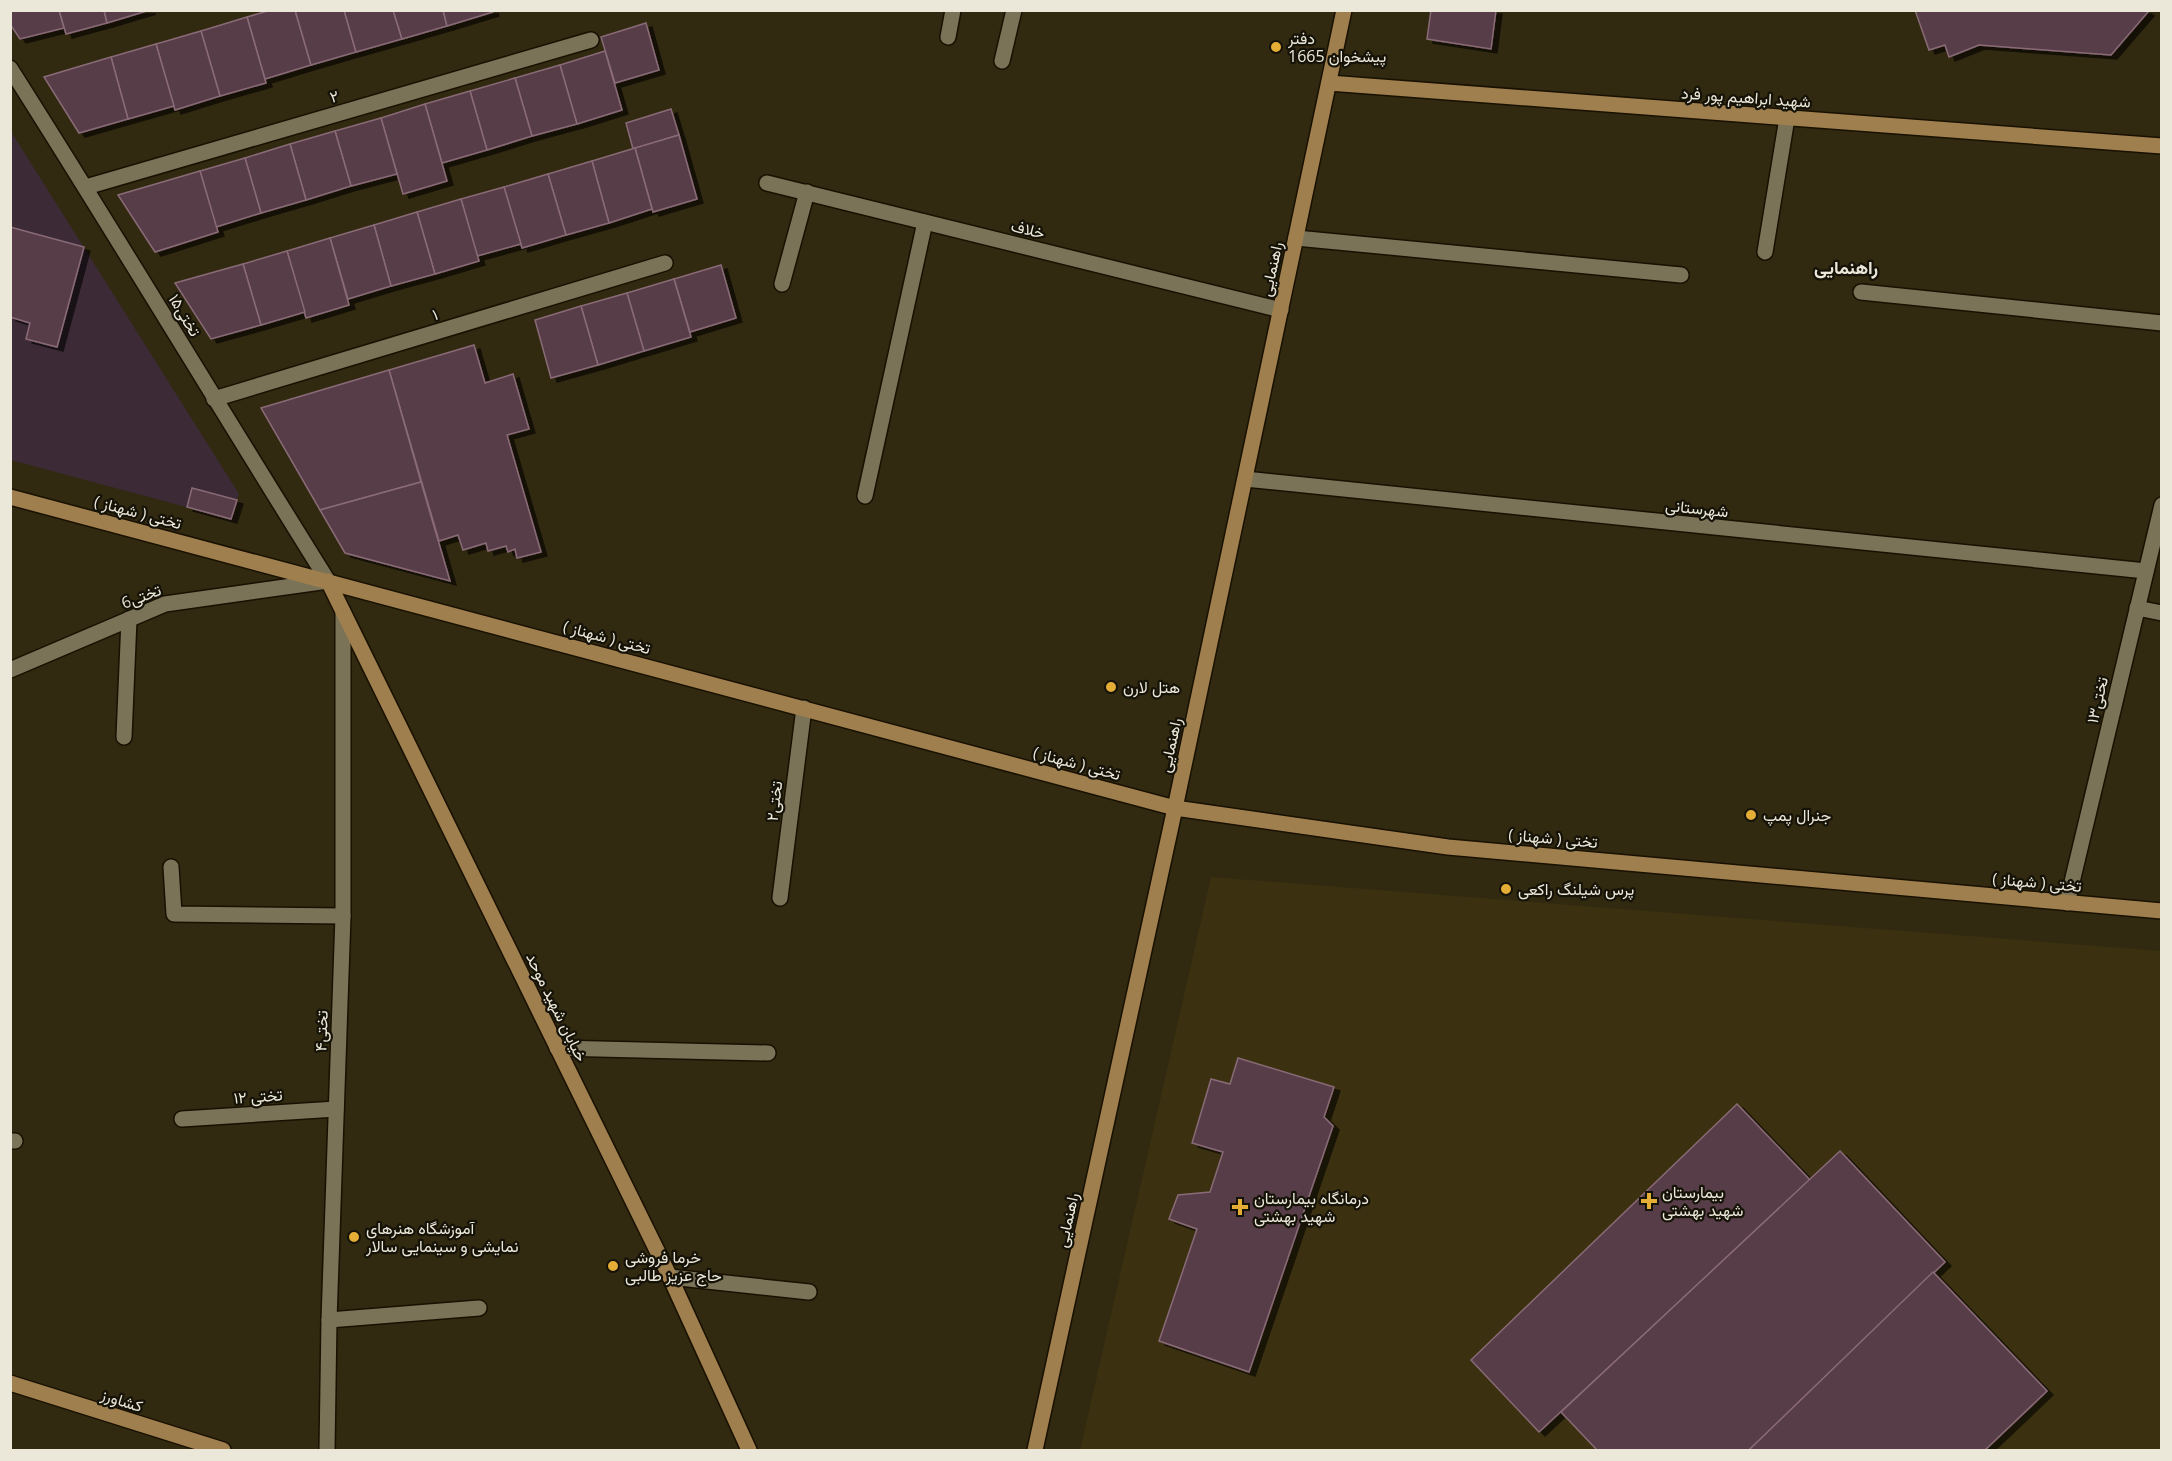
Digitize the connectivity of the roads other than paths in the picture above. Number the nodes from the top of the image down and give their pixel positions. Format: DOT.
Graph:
graph roads {
  1 [pos="953,10"];
  2 [pos="1014,10"];
  3 [pos="1344,10"];
  4 [pos="948,37"];
  5 [pos="591,40"];
  6 [pos="1002,61"];
  7 [pos="10,68"];
  8 [pos="1329,84"];
  9 [pos="1787,118"];
  10 [pos="2162,146"];
  11 [pos="767,183"];
  12 [pos="86,187"];
  13 [pos="807,192"];
  14 [pos="926,222"];
  15 [pos="1296,238"];
  16 [pos="1765,252"];
  17 [pos="665,263"];
  18 [pos="1681,275"];
  19 [pos="782,284"];
  20 [pos="1861,292"];
  21 [pos="1281,310"];
  22 [pos="2162,323"];
  23 [pos="214,399"];
  24 [pos="1245,479"];
  25 [pos="865,496"];
  26 [pos="10,497"];
  27 [pos="2162,505"];
  28 [pos="2146,572"];
  29 [pos="328,581"];
  30 [pos="2137,608"];
  31 [pos="343,612"];
  32 [pos="2162,613"];
  33 [pos="129,620"];
  34 [pos="10,670"];
  35 [pos="804,708"];
  36 [pos="124,737"];
  37 [pos="1175,808"];
  38 [pos="171,867"];
  39 [pos="780,898"];
  40 [pos="2067,903"];
  41 [pos="2162,911"];
  42 [pos="343,916"];
  43 [pos="557,1048"];
  44 [pos="768,1053"];
  45 [pos="336,1109"];
  46 [pos="182,1119"];
  47 [pos="670,1276"];
  48 [pos="809,1292"];
  49 [pos="479,1308"];
  50 [pos="329,1320"];
  51 [pos="10,1383"];
  52 [pos="223,1450"];
  53 [pos="327,1450"];
  54 [pos="749,1450"];
  55 [pos="1035,1450"];
  1 -- 4 [label="street"];
  2 -- 6 [label="street"];
  3 -- 8 [label="street, راهنمایی"];
  5 -- 12 [label="street, ۲"];
  7 -- 12 [label="street, تختی۱۵"];
  8 -- 9 [label="street, شهید ابراهیم پور فرد"];
  8 -- 15 [label="street, راهنمایی"];
  9 -- 10 [label="street, شهید ابراهیم پور فرد"];
  9 -- 16 [label="street"];
  11 -- 13 [label="street, خلاف"];
  12 -- 23 [label="street, تختی۱۵"];
  13 -- 14 [label="street, خلاف"];
  13 -- 19 [label="street"];
  14 -- 21 [label="street, خلاف"];
  14 -- 25 [label="street"];
  15 -- 18 [label="street"];
  15 -- 21 [label="street, راهنمایی"];
  17 -- 23 [label="street, ۱"];
  20 -- 22 [label="street"];
  21 -- 24 [label="street, راهنمایی"];
  23 -- 29 [label="street, تختی۱۵"];
  24 -- 28 [label="street, شهرستانی"];
  24 -- 37 [label="street, راهنمایی"];
  26 -- 29 [label="street, تختی ( شهناز )"];
  27 -- 28 [label="street, تختی۱۳"];
  28 -- 30 [label="street, تختی۱۳"];
  29 -- 31 [label="street, خیابان شهید موحد"];
  29 -- 33 [label="street, 6تختی"];
  29 -- 35 [label="street, تختی ( شهناز )"];
  30 -- 32 [label="street"];
  30 -- 40 [label="street, تختی۱۳"];
  31 -- 42 [label="street, تختی۴"];
  31 -- 43 [label="street, خیابان شهید موحد"];
  33 -- 34 [label="street, 6تختی"];
  33 -- 36 [label="street"];
  35 -- 37 [label="street, تختی ( شهناز )"];
  35 -- 39 [label="street, تختی۲"];
  37 -- 40 [label="street, تختی ( شهناز )"];
  37 -- 55 [label="street, راهنمایی"];
  38 -- 42 [label="street"];
  40 -- 41 [label="street, تختی ( شهناز )"];
  42 -- 45 [label="street, تختی۴"];
  43 -- 44 [label="street"];
  43 -- 47 [label="street, خیابان شهید موحد"];
  45 -- 46 [label="street, ۱۲ تختی"];
  45 -- 50 [label="street, تختی۴"];
  47 -- 48 [label="street"];
  47 -- 54 [label="street, خیابان شهید موحد"];
  49 -- 50 [label="street"];
  50 -- 53 [label="street, تختی۴"];
  51 -- 52 [label="street, کشاورز"];
}
